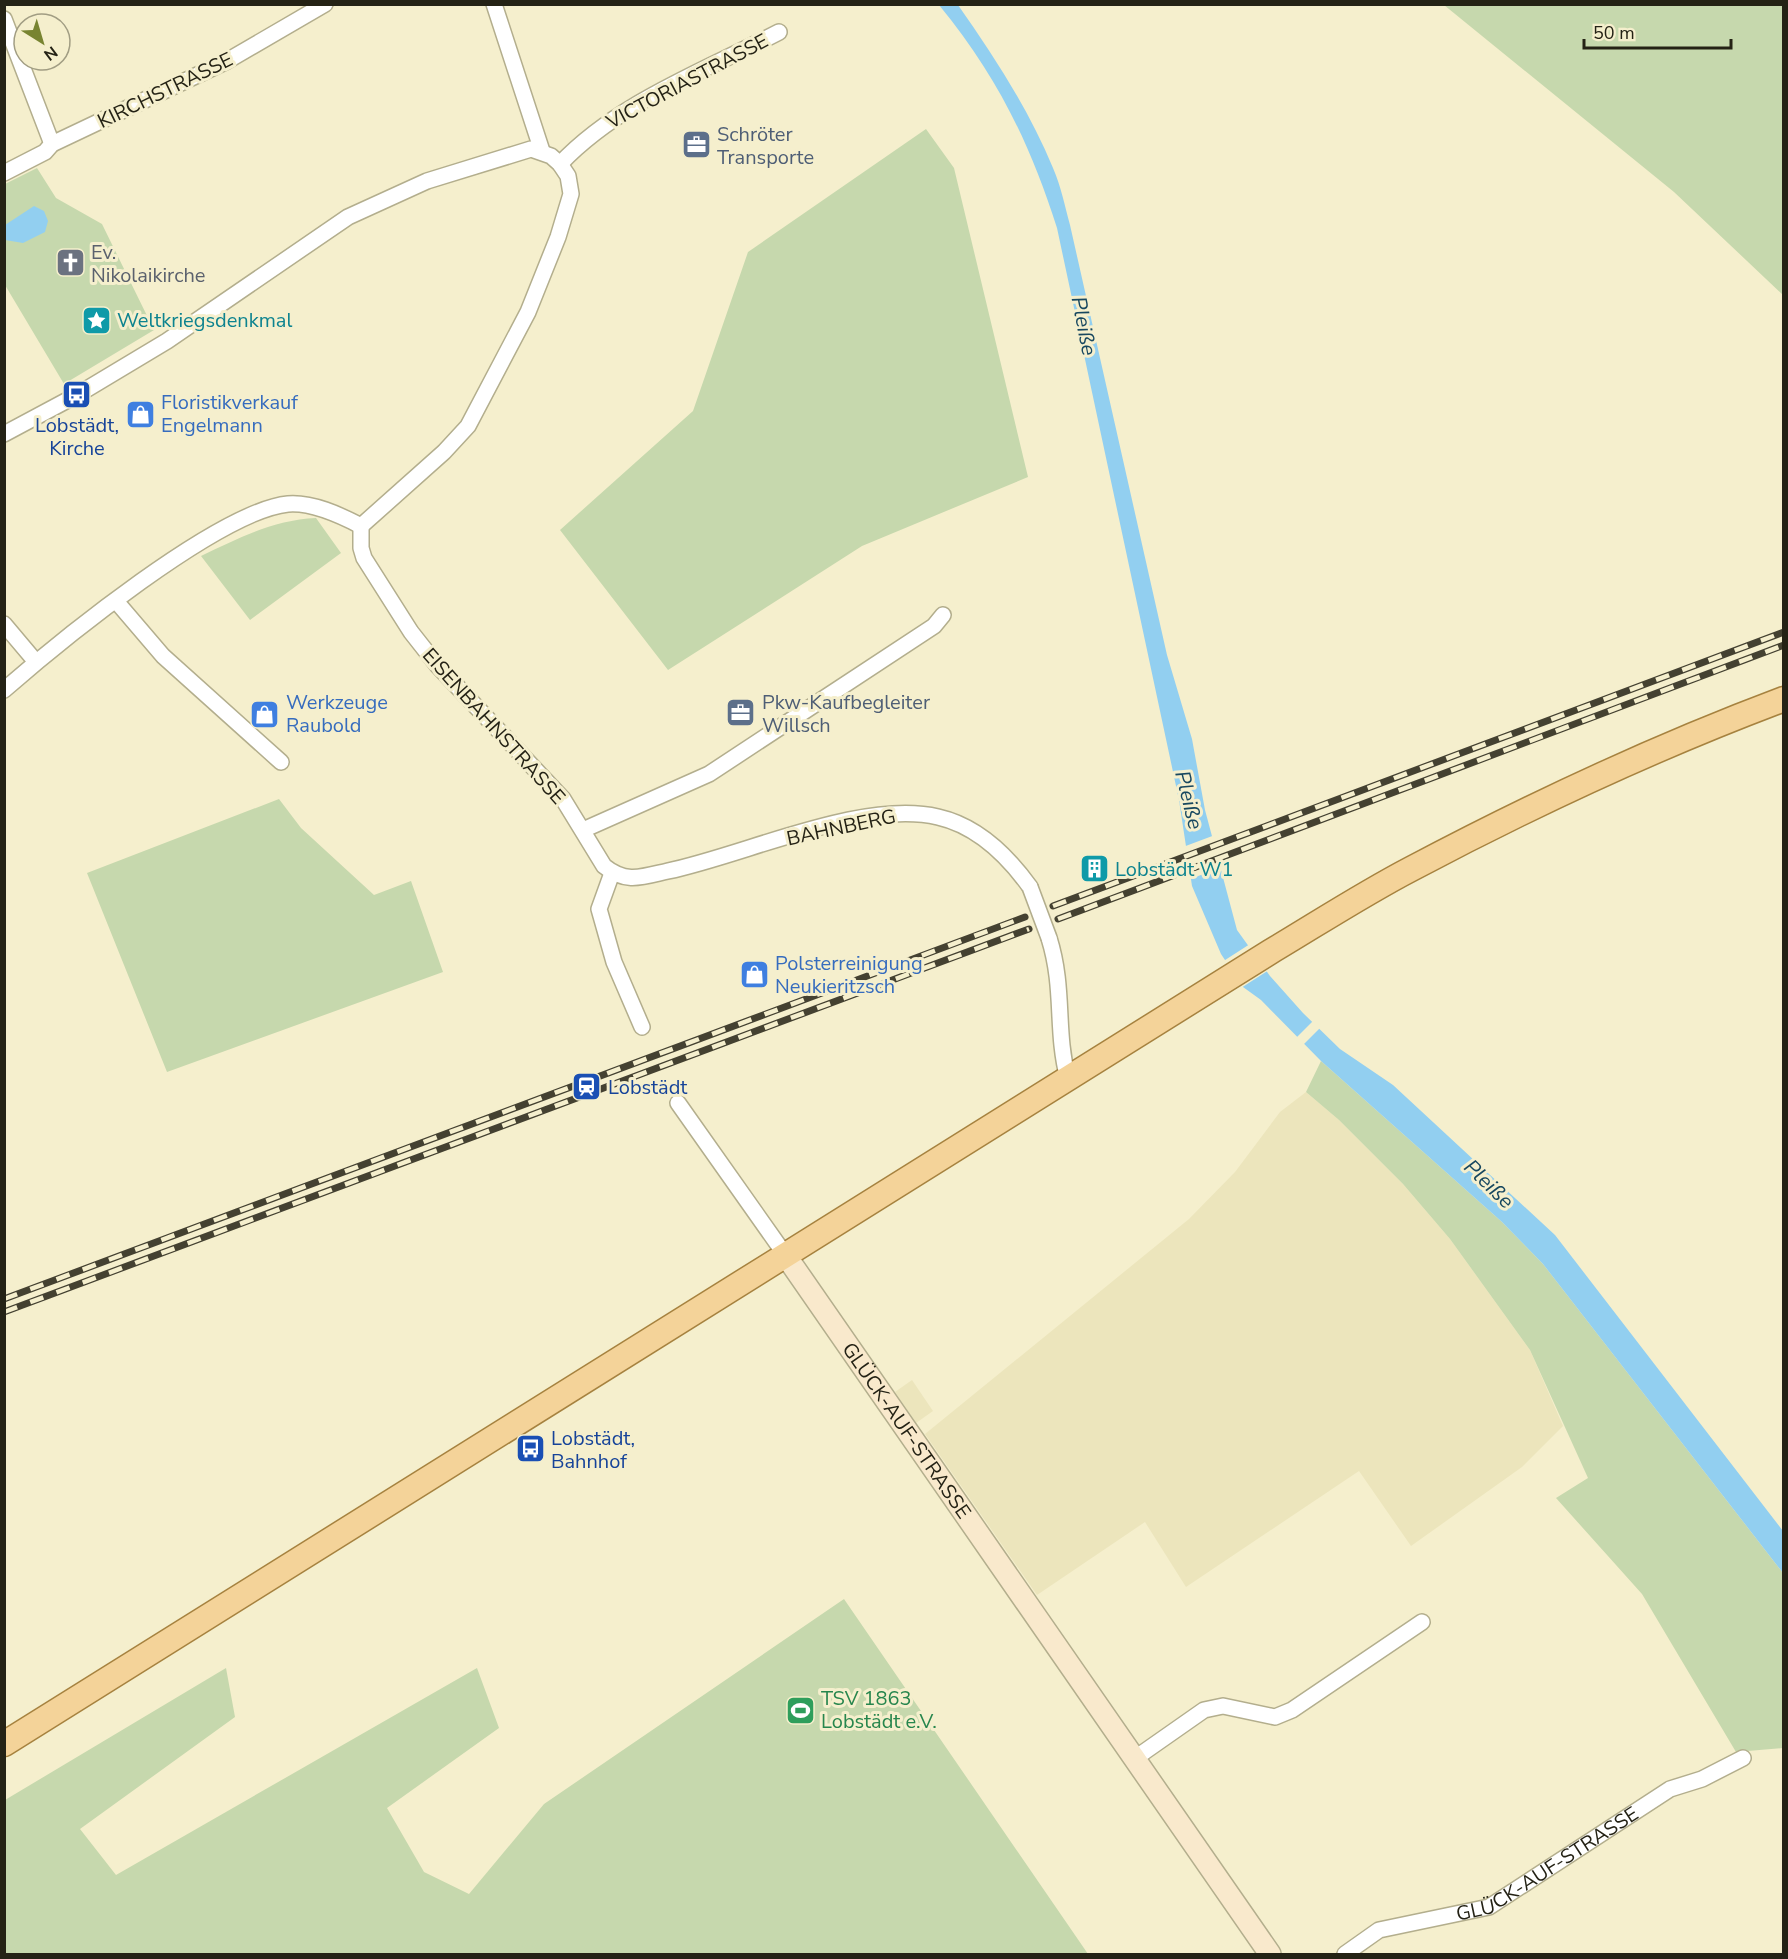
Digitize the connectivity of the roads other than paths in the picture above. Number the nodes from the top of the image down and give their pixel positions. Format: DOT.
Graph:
graph roads {
  1 [pos="325,4"];
  2 [pos="494,4"];
  3 [pos="4,19"];
  4 [pos="779,32"];
  5 [pos="52,144"];
  6 [pos="542,151"];
  7 [pos="560,164"];
  8 [pos="4,172"];
  9 [pos="4,434"];
  10 [pos="361,526"];
  11 [pos="116,601"];
  12 [pos="944,615"];
  13 [pos="4,624"];
  14 [pos="36,662"];
  15 [pos="4,690"];
  16 [pos="1784,699"];
  17 [pos="281,762"];
  18 [pos="583,830"];
  19 [pos="612,873"];
  20 [pos="642,1028"];
  21 [pos="1068,1080"];
  22 [pos="678,1103"];
  23 [pos="786,1256"];
  24 [pos="1422,1622"];
  25 [pos="4,1744"];
  26 [pos="1743,1758"];
  27 [pos="1134,1759"];
  28 [pos="1270,1954"];
  29 [pos="1345,1954"];
  1 -- 5 [label="street, KIRCHSTRASSE"];
  2 -- 6 [label="street"];
  3 -- 5 [label="street"];
  4 -- 7 [label="street, VICTORIASTRASSE"];
  5 -- 8 [label="street, KIRCHSTRASSE"];
  6 -- 7 [label="street"];
  6 -- 9 [label="street"];
  7 -- 10 [label="street"];
  10 -- 11 [label="street"];
  10 -- 18 [label="street, EISENBAHNSTRASSE"];
  11 -- 14 [label="street"];
  11 -- 17 [label="street"];
  12 -- 18 [label="street"];
  13 -- 14 [label="street"];
  14 -- 15 [label="street"];
  16 -- 21 [label="main road"];
  18 -- 19 [label="street, EISENBAHNSTRASSE"];
  19 -- 20 [label="street"];
  19 -- 21 [label="street, BAHNBERG, bridge"];
  21 -- 23 [label="main road"];
  22 -- 23 [label="street, GLÜCK-AUF-STRASSE"];
  23 -- 25 [label="main road"];
  23 -- 27 [label="main road, GLÜCK-AUF-STRASSE"];
  24 -- 27 [label="street"];
  26 -- 29 [label="street, GLÜCK-AUF-STRASSE"];
  27 -- 28 [label="main road, GLÜCK-AUF-STRASSE"];
}
